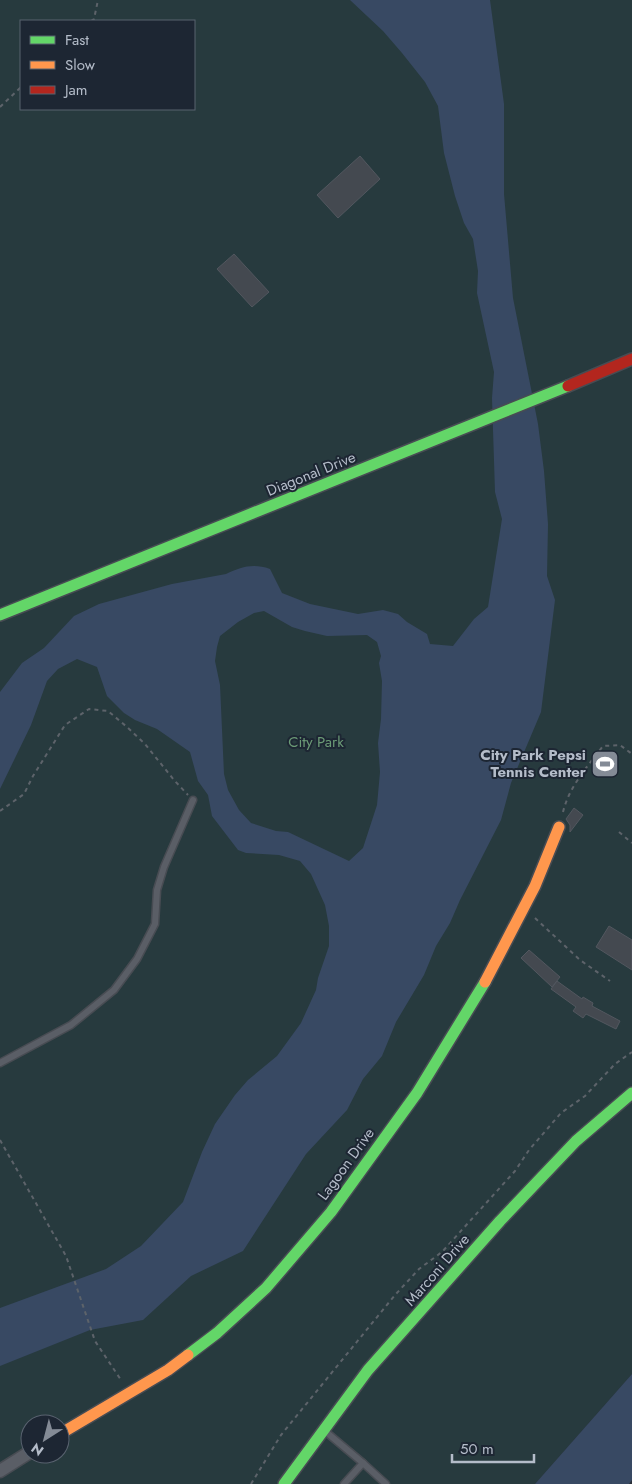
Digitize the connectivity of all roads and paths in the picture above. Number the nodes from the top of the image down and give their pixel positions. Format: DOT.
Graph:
graph roads {
  1 [pos="98,0"];
  2 [pos="92,20"];
  3 [pos="20,87"];
  4 [pos="0,107"];
  5 [pos="632,359"];
  6 [pos="0,615"];
  7 [pos="632,754"];
  8 [pos="194,800"];
  9 [pos="0,811"];
  10 [pos="559,826"];
  11 [pos="618,832"];
  12 [pos="632,842"];
  13 [pos="524,907"];
  14 [pos="610,981"];
  15 [pos="632,1052"];
  16 [pos="0,1063"];
  17 [pos="632,1093"];
  18 [pos="0,1140"];
  19 [pos="130,1393"];
  20 [pos="70,1428"];
  21 [pos="324,1430"];
  22 [pos="20,1458"];
  23 [pos="363,1463"];
  24 [pos="0,1471"];
  25 [pos="251,1484"];
  26 [pos="284,1484"];
  27 [pos="344,1484"];
  28 [pos="386,1484"];
  1 -- 2 [label="path"];
  3 -- 4 [label="path"];
  5 -- 6 [label="street, Diagonal Drive"];
  7 -- 10 [label="path"];
  8 -- 9 [label="path"];
  8 -- 16 [label="lane"];
  10 -- 13 [label="street, Lagoon Drive"];
  11 -- 12 [label="path"];
  13 -- 14 [label="path"];
  13 -- 19 [label="street, Lagoon Drive"];
  15 -- 25 [label="path"];
  17 -- 21 [label="street, Marconi Drive"];
  18 -- 19 [label="path"];
  19 -- 20 [label="street, Lagoon Drive"];
  21 -- 23 [label="lane"];
  21 -- 26 [label="street, Marconi Drive"];
  22 -- 24 [label="street"];
  23 -- 27 [label="lane"];
  23 -- 28 [label="lane"];
}
